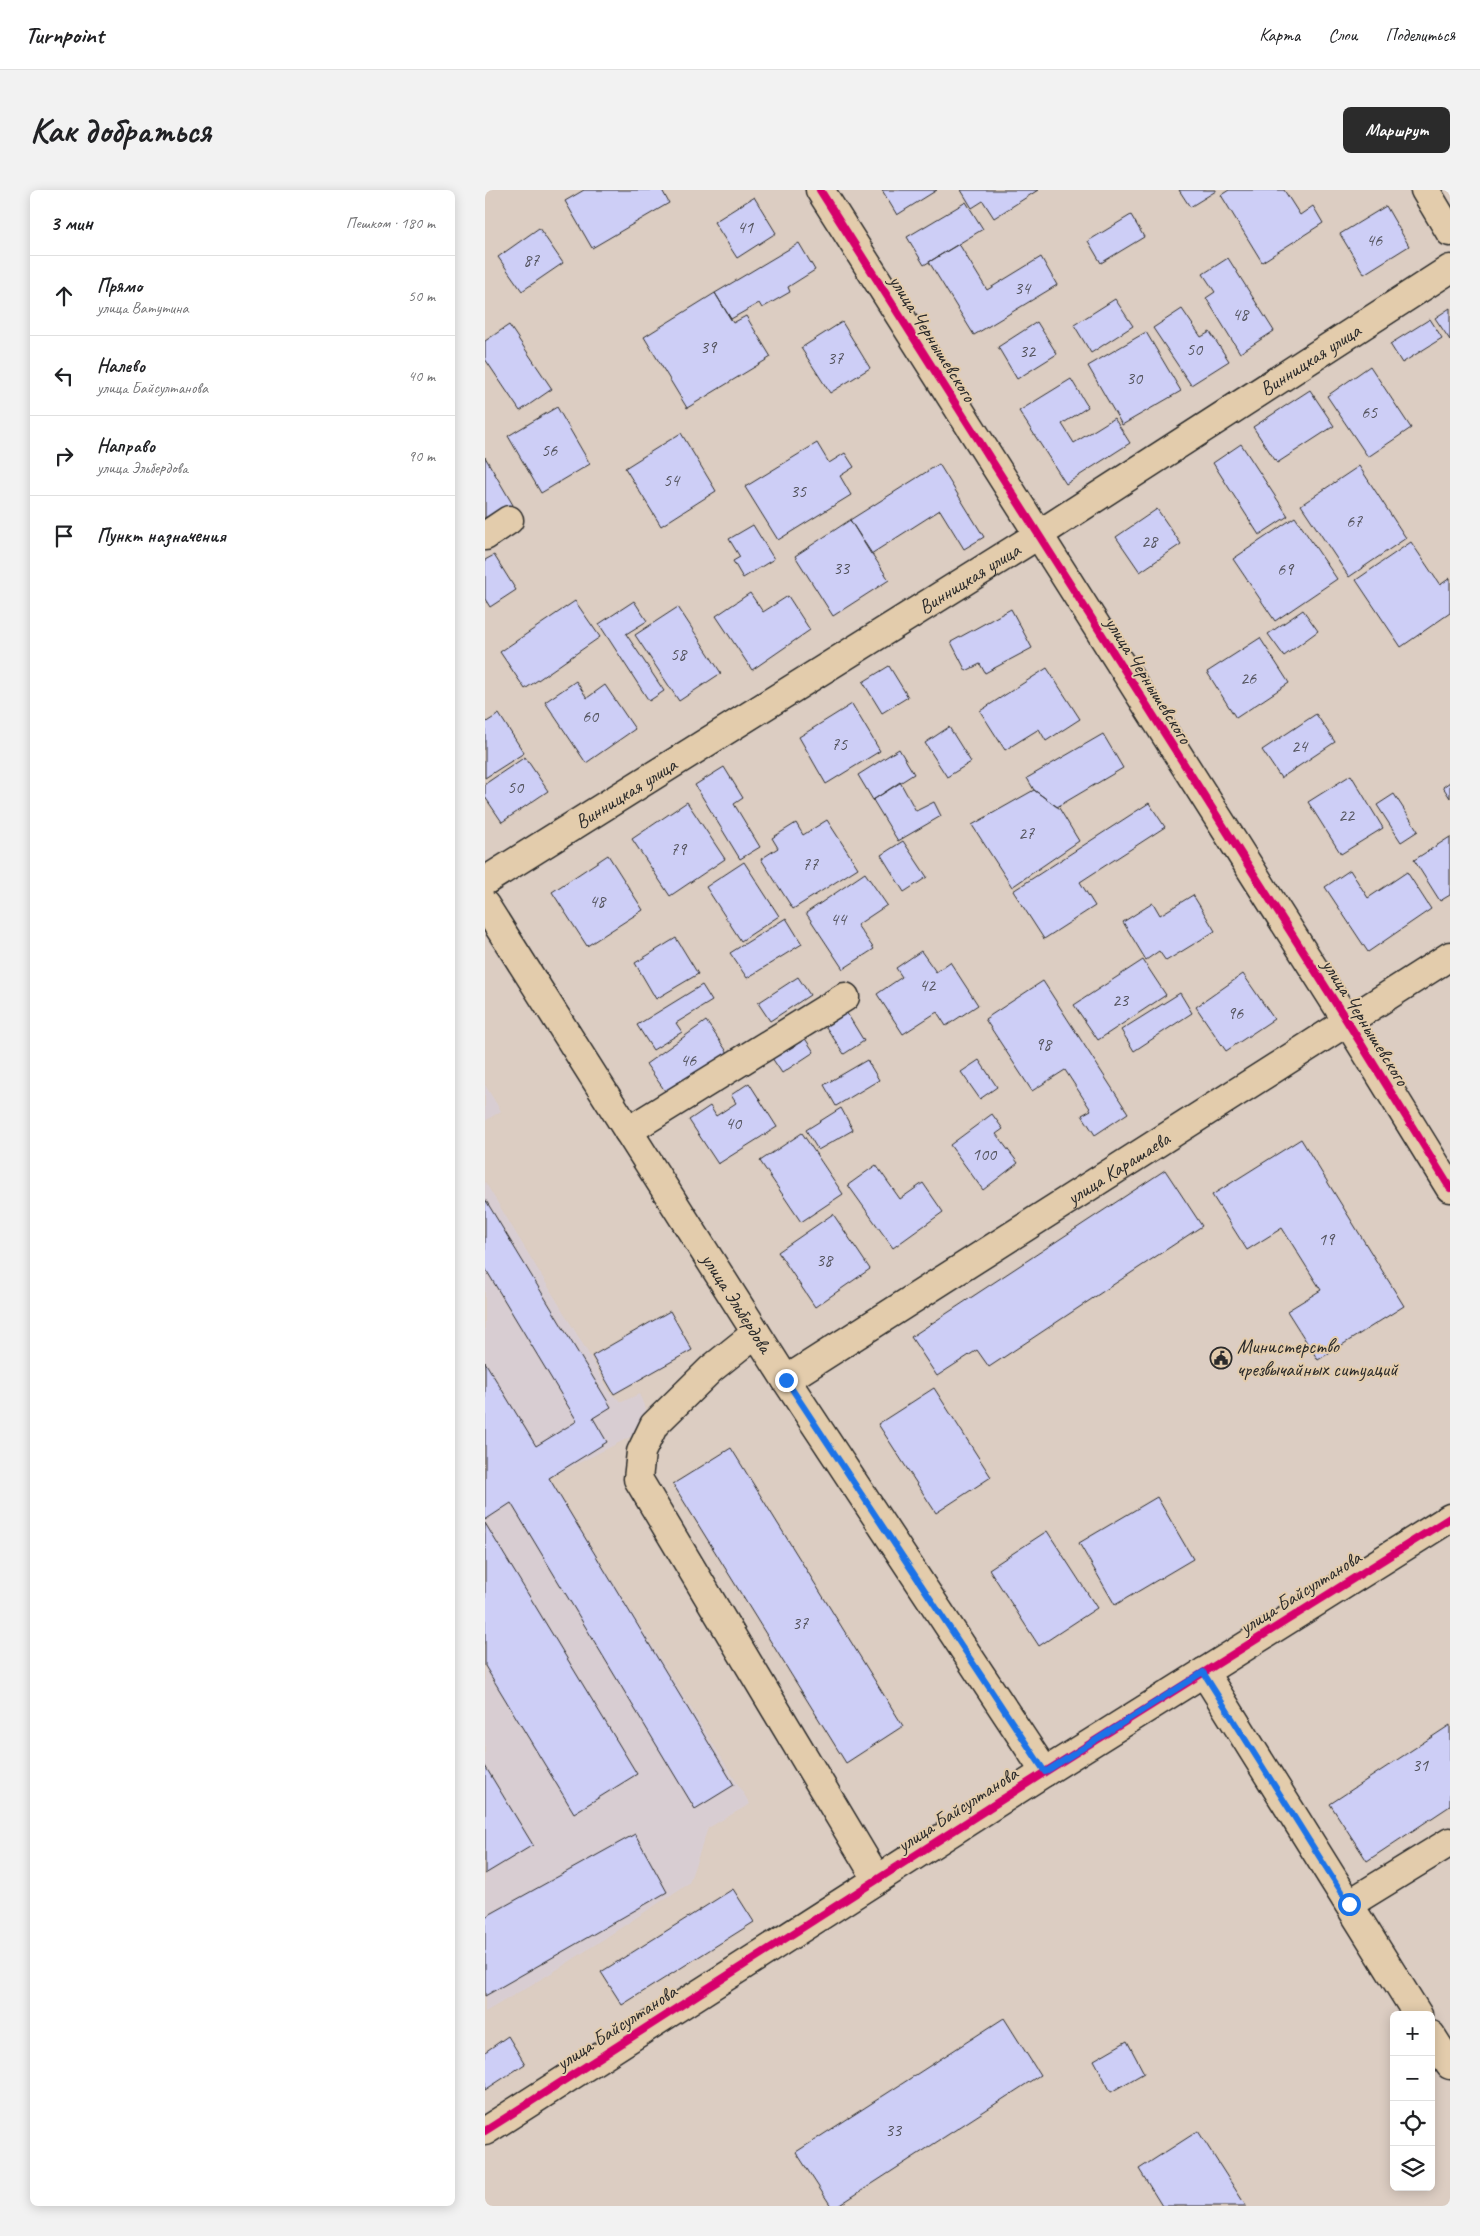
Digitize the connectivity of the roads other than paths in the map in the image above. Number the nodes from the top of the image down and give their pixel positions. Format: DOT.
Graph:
graph roads {
  1 [pos="820,190"];
  2 [pos="1425,190"];
  3 [pos="1450,232"];
  4 [pos="1450,269"];
  5 [pos="509,520"];
  6 [pos="1038,535"];
  7 [pos="485,536"];
  8 [pos="485,881"];
  9 [pos="485,905"];
  10 [pos="1450,956"];
  11 [pos="845,997"];
  12 [pos="1347,1021"];
  13 [pos="628,1131"];
  14 [pos="1450,1188"];
  15 [pos="756,1333"];
  16 [pos="786,1380"];
  17 [pos="1450,1518"];
  18 [pos="1203,1672"];
  19 [pos="1045,1772"];
  20 [pos="1450,1842"];
  21 [pos="877,1879"];
  22 [pos="1349,1904"];
  23 [pos="1416,2011"];
  24 [pos="485,2131"];
  1 -- 6 [label="street, улица Чернышевского"];
  2 -- 3 [label="street"];
  4 -- 6 [label="street, Винницкая улица"];
  5 -- 7 [label="street"];
  6 -- 8 [label="street, Винницкая улица"];
  6 -- 12 [label="street, улица Чернышевского"];
  9 -- 13 [label="street, улица Эльбердова"];
  10 -- 12 [label="street, улица Карашаева"];
  11 -- 13 [label="street"];
  12 -- 14 [label="street, улица Чернышевского"];
  12 -- 16 [label="street, улица Карашаева"];
  13 -- 15 [label="street, улица Эльбердова"];
  15 -- 16 [label="street, улица Эльбердова"];
  15 -- 21 [label="street"];
  16 -- 19 [label="street, улица Эльбердова"];
  17 -- 18 [label="street, улица Байсултанова"];
  18 -- 19 [label="street, улица Байсултанова"];
  18 -- 22 [label="street"];
  19 -- 21 [label="street, улица Байсултанова"];
  20 -- 22 [label="street"];
  21 -- 24 [label="street, улица Байсултанова"];
  22 -- 23 [label="street"];
}
